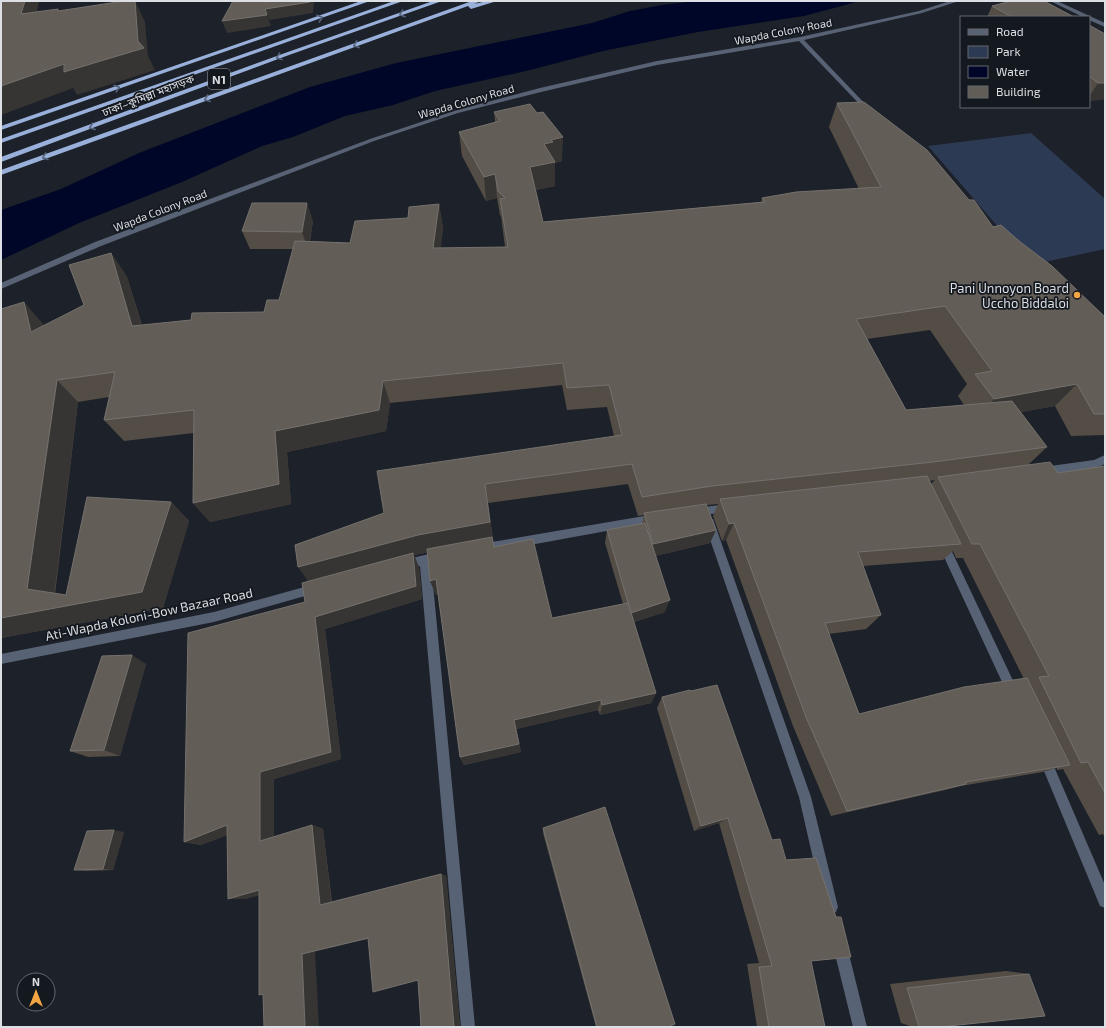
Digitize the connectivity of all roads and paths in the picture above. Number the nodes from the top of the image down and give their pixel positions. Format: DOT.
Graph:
graph roads {
  1 [pos="367,1"];
  2 [pos="400,1"];
  3 [pos="438,1"];
  4 [pos="478,1"];
  5 [pos="494,1"];
  6 [pos="956,1"];
  7 [pos="1053,1"];
  8 [pos="1086,16"];
  9 [pos="432,18"];
  10 [pos="1090,18"];
  11 [pos="1105,25"];
  12 [pos="800,39"];
  13 [pos="877,119"];
  14 [pos="1,128"];
  15 [pos="1,141"];
  16 [pos="1,160"];
  17 [pos="1,173"];
  18 [pos="1,286"];
  19 [pos="1100,464"];
  20 [pos="1033,472"];
  21 [pos="740,506"];
  22 [pos="705,511"];
  23 [pos="682,514"];
  24 [pos="666,517"];
  25 [pos="939,537"];
  26 [pos="468,551"];
  27 [pos="454,554"];
  28 [pos="425,559"];
  29 [pos="395,567"];
  30 [pos="327,586"];
  31 [pos="1,659"];
  32 [pos="1019,706"];
  33 [pos="1039,748"];
  34 [pos="1105,901"];
  35 [pos="834,920"];
  36 [pos="838,935"];
  37 [pos="468,1027"];
  38 [pos="860,1027"];
  14 -- 1 [label="highway, one-way"];
  2 -- 15 [label="highway, ঢাকা–কুমিল্লা মহাসড়ক / N1"];
  3 -- 16 [label="highway, ঢাকা–কুমিল্লা মহাসড়ক / N1, one-way"];
  4 -- 9 [label="highway"];
  5 -- 9 [label="highway"];
  6 -- 12 [label="street, Wapda Colony Road"];
  7 -- 8 [label="street"];
  9 -- 17 [label="highway, one-way"];
  10 -- 11 [label="street"];
  12 -- 13 [label="street"];
  12 -- 18 [label="street, Wapda Colony Road"];
  19 -- 20 [label="street"];
  21 -- 22 [label="street"];
  22 -- 23 [label="street"];
  22 -- 35 [label="street"];
  24 -- 26 [label="street"];
  25 -- 32 [label="street"];
  27 -- 28 [label="street"];
  28 -- 29 [label="street"];
  28 -- 37 [label="street"];
  30 -- 31 [label="street, Ati-Wapda Koloni-Bow Bazaar Road"];
  33 -- 34 [label="street"];
  36 -- 38 [label="street"];
}
